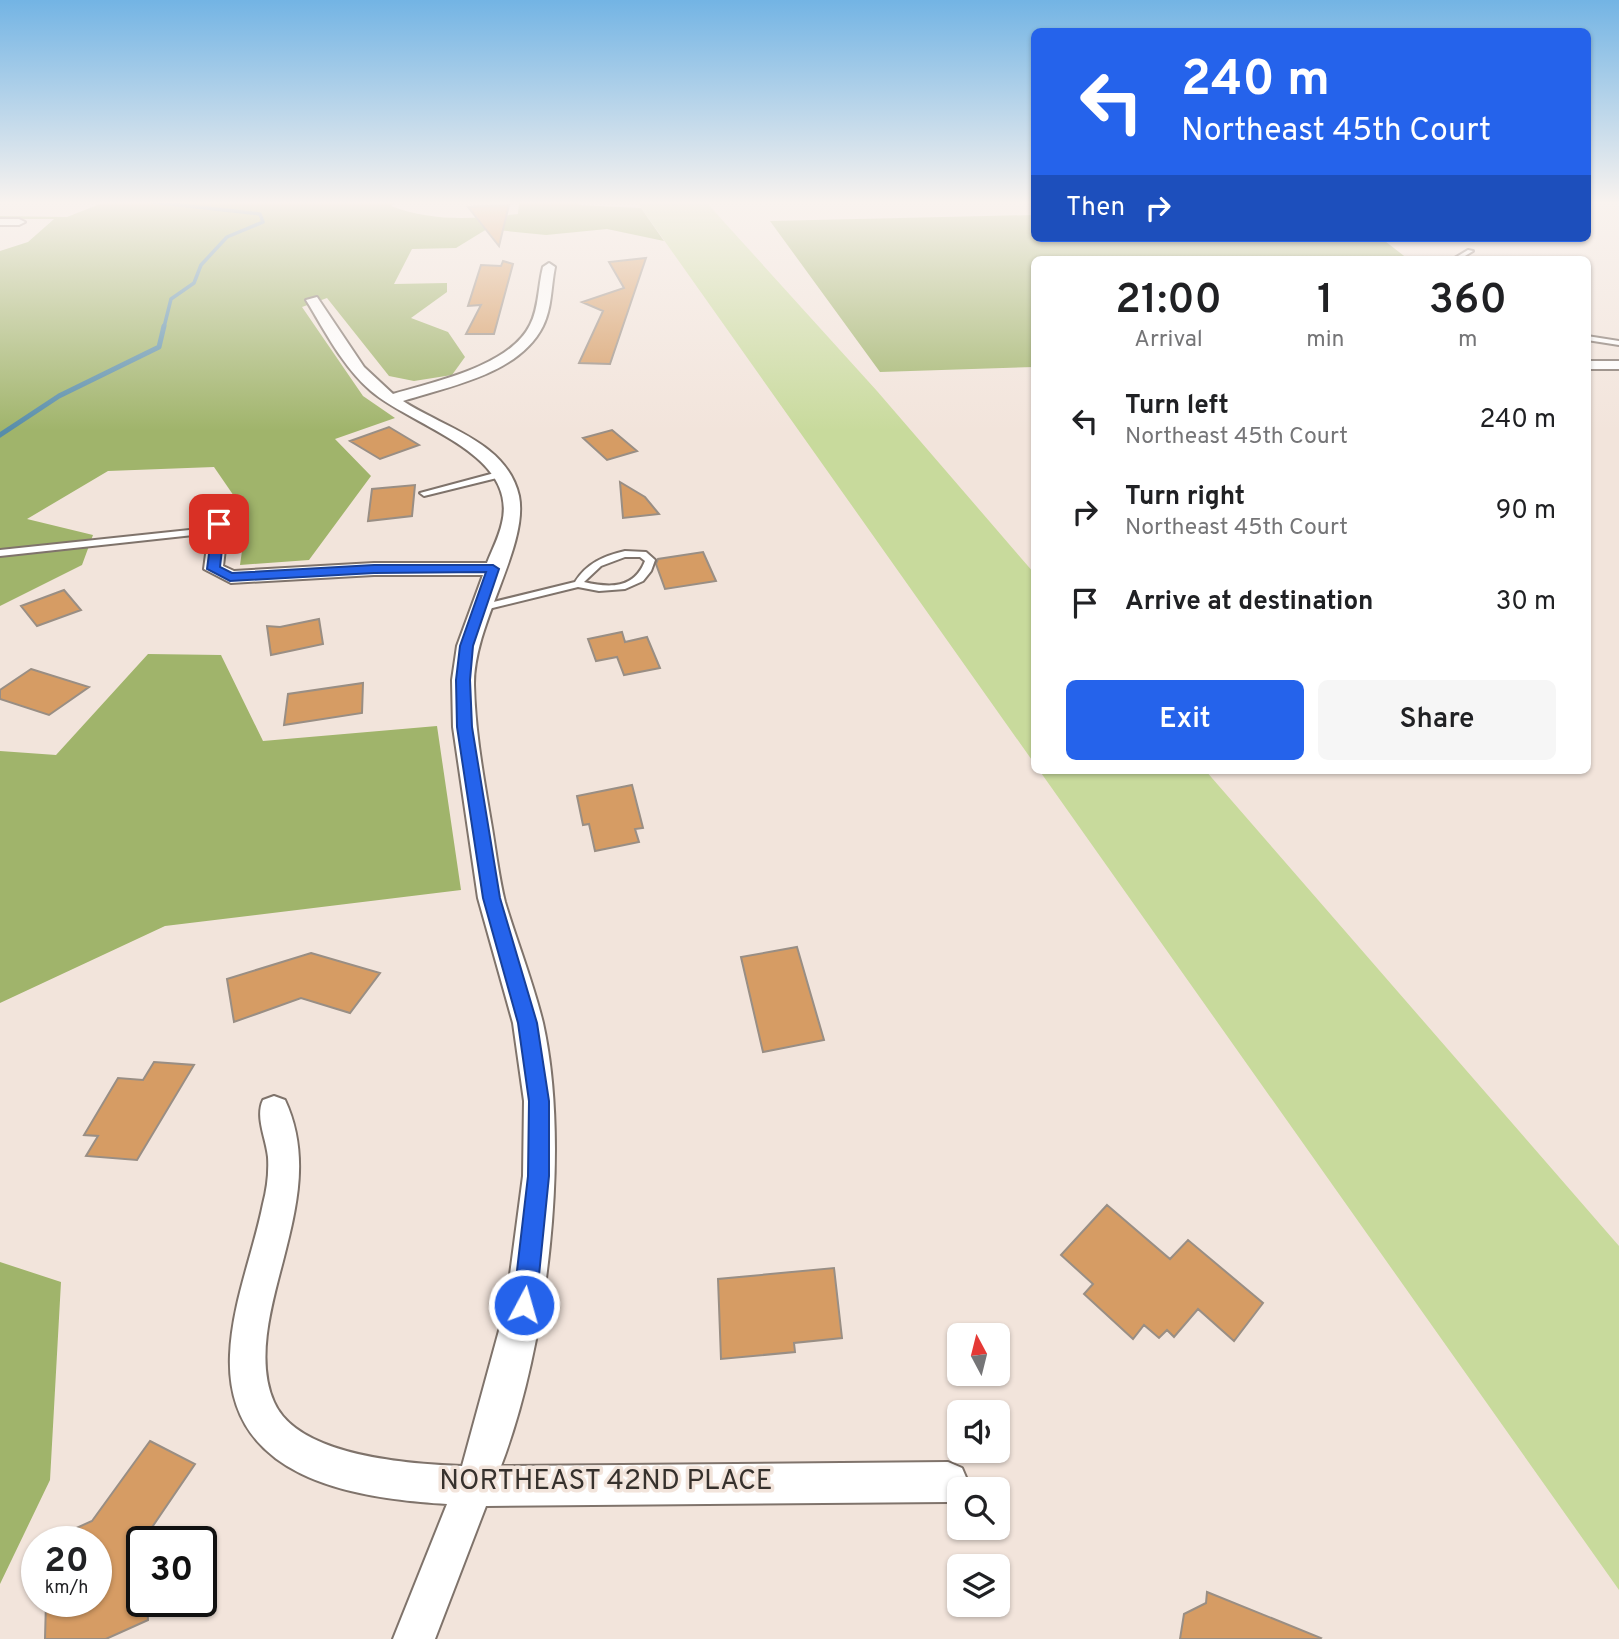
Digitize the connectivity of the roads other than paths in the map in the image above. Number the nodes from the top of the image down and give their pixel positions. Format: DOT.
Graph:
graph roads {
  1 [pos="546,278"];
  2 [pos="312,300"];
  3 [pos="1591,339"];
  4 [pos="1619,343"];
  5 [pos="1591,365"];
  6 [pos="1619,365"];
  7 [pos="392,399"];
  8 [pos="502,474"];
  9 [pos="424,493"];
  10 [pos="219,527"];
  11 [pos="0,553"];
  12 [pos="493,569"];
  13 [pos="578,584"];
  14 [pos="480,608"];
  15 [pos="274,1110"];
  16 [pos="947,1482"];
  17 [pos="474,1487"];
  18 [pos="414,1639"];
  1 -- 7 [label="street"];
  2 -- 7 [label="street"];
  3 -- 4 [label="lane"];
  5 -- 6 [label="street"];
  7 -- 8 [label="street"];
  8 -- 9 [label="lane"];
  8 -- 12 [label="street"];
  10 -- 11 [label="lane"];
  10 -- 12 [label="street"];
  12 -- 14 [label="street"];
  13 -- 13 [label="lane"];
  13 -- 14 [label="lane"];
  14 -- 17 [label="street"];
  15 -- 17 [label="street, NORTHEAST 42ND PLACE"];
  16 -- 17 [label="street, NORTHEAST 42ND PLACE"];
  17 -- 18 [label="street"];
}
